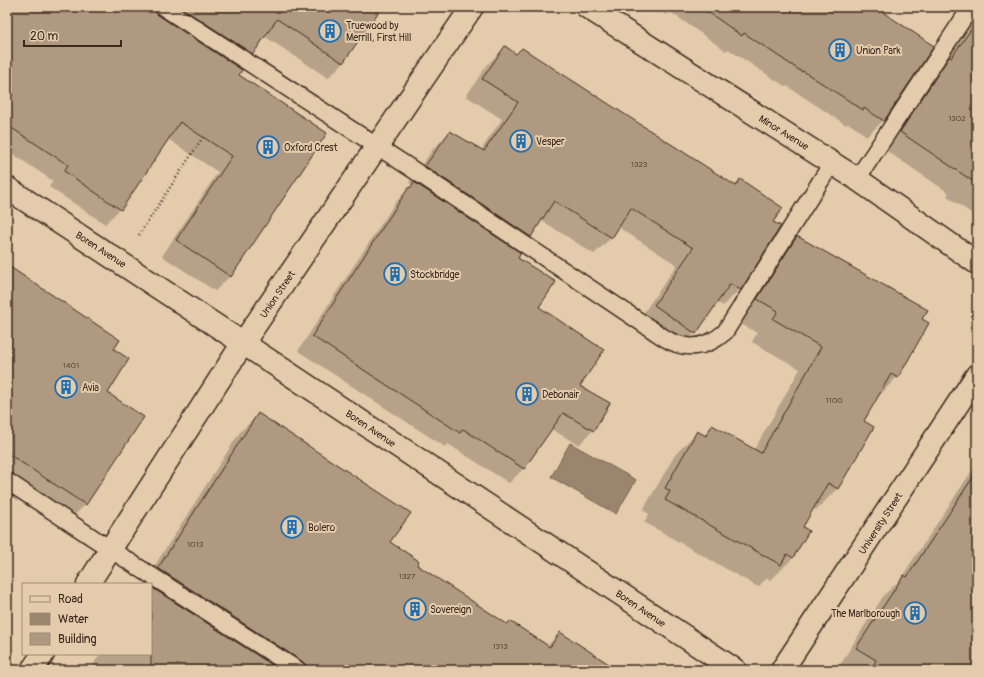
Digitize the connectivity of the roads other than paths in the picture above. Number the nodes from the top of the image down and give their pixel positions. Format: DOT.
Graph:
graph roads {
  1 [pos="164,7"];
  2 [pos="472,7"];
  3 [pos="587,7"];
  4 [pos="971,7"];
  5 [pos="378,147"];
  6 [pos="832,163"];
  7 [pos="857,179"];
  8 [pos="7,188"];
  9 [pos="977,263"];
  10 [pos="243,344"];
  11 [pos="977,375"];
  12 [pos="7,481"];
  13 [pos="110,549"];
  14 [pos="89,583"];
  15 [pos="42,655"];
  16 [pos="32,670"];
  17 [pos="298,670"];
  18 [pos="735,670"];
  19 [pos="782,670"];
  1 -- 5 [label="lane"];
  2 -- 5 [label="street, Union Street"];
  3 -- 6 [label="street, Minor Avenue"];
  4 -- 7 [label="lane"];
  5 -- 6 [label="lane"];
  5 -- 10 [label="street, Union Street"];
  6 -- 7 [label="street, Minor Avenue"];
  7 -- 9 [label="street, Minor Avenue"];
  8 -- 10 [label="street, Boren Avenue"];
  10 -- 13 [label="street, Union Street"];
  10 -- 18 [label="street, Boren Avenue"];
  11 -- 19 [label="street, University Street"];
  12 -- 13 [label="lane"];
  13 -- 14 [label="street, Union Street"];
  13 -- 17 [label="lane"];
  15 -- 16 [label="street"];
}
